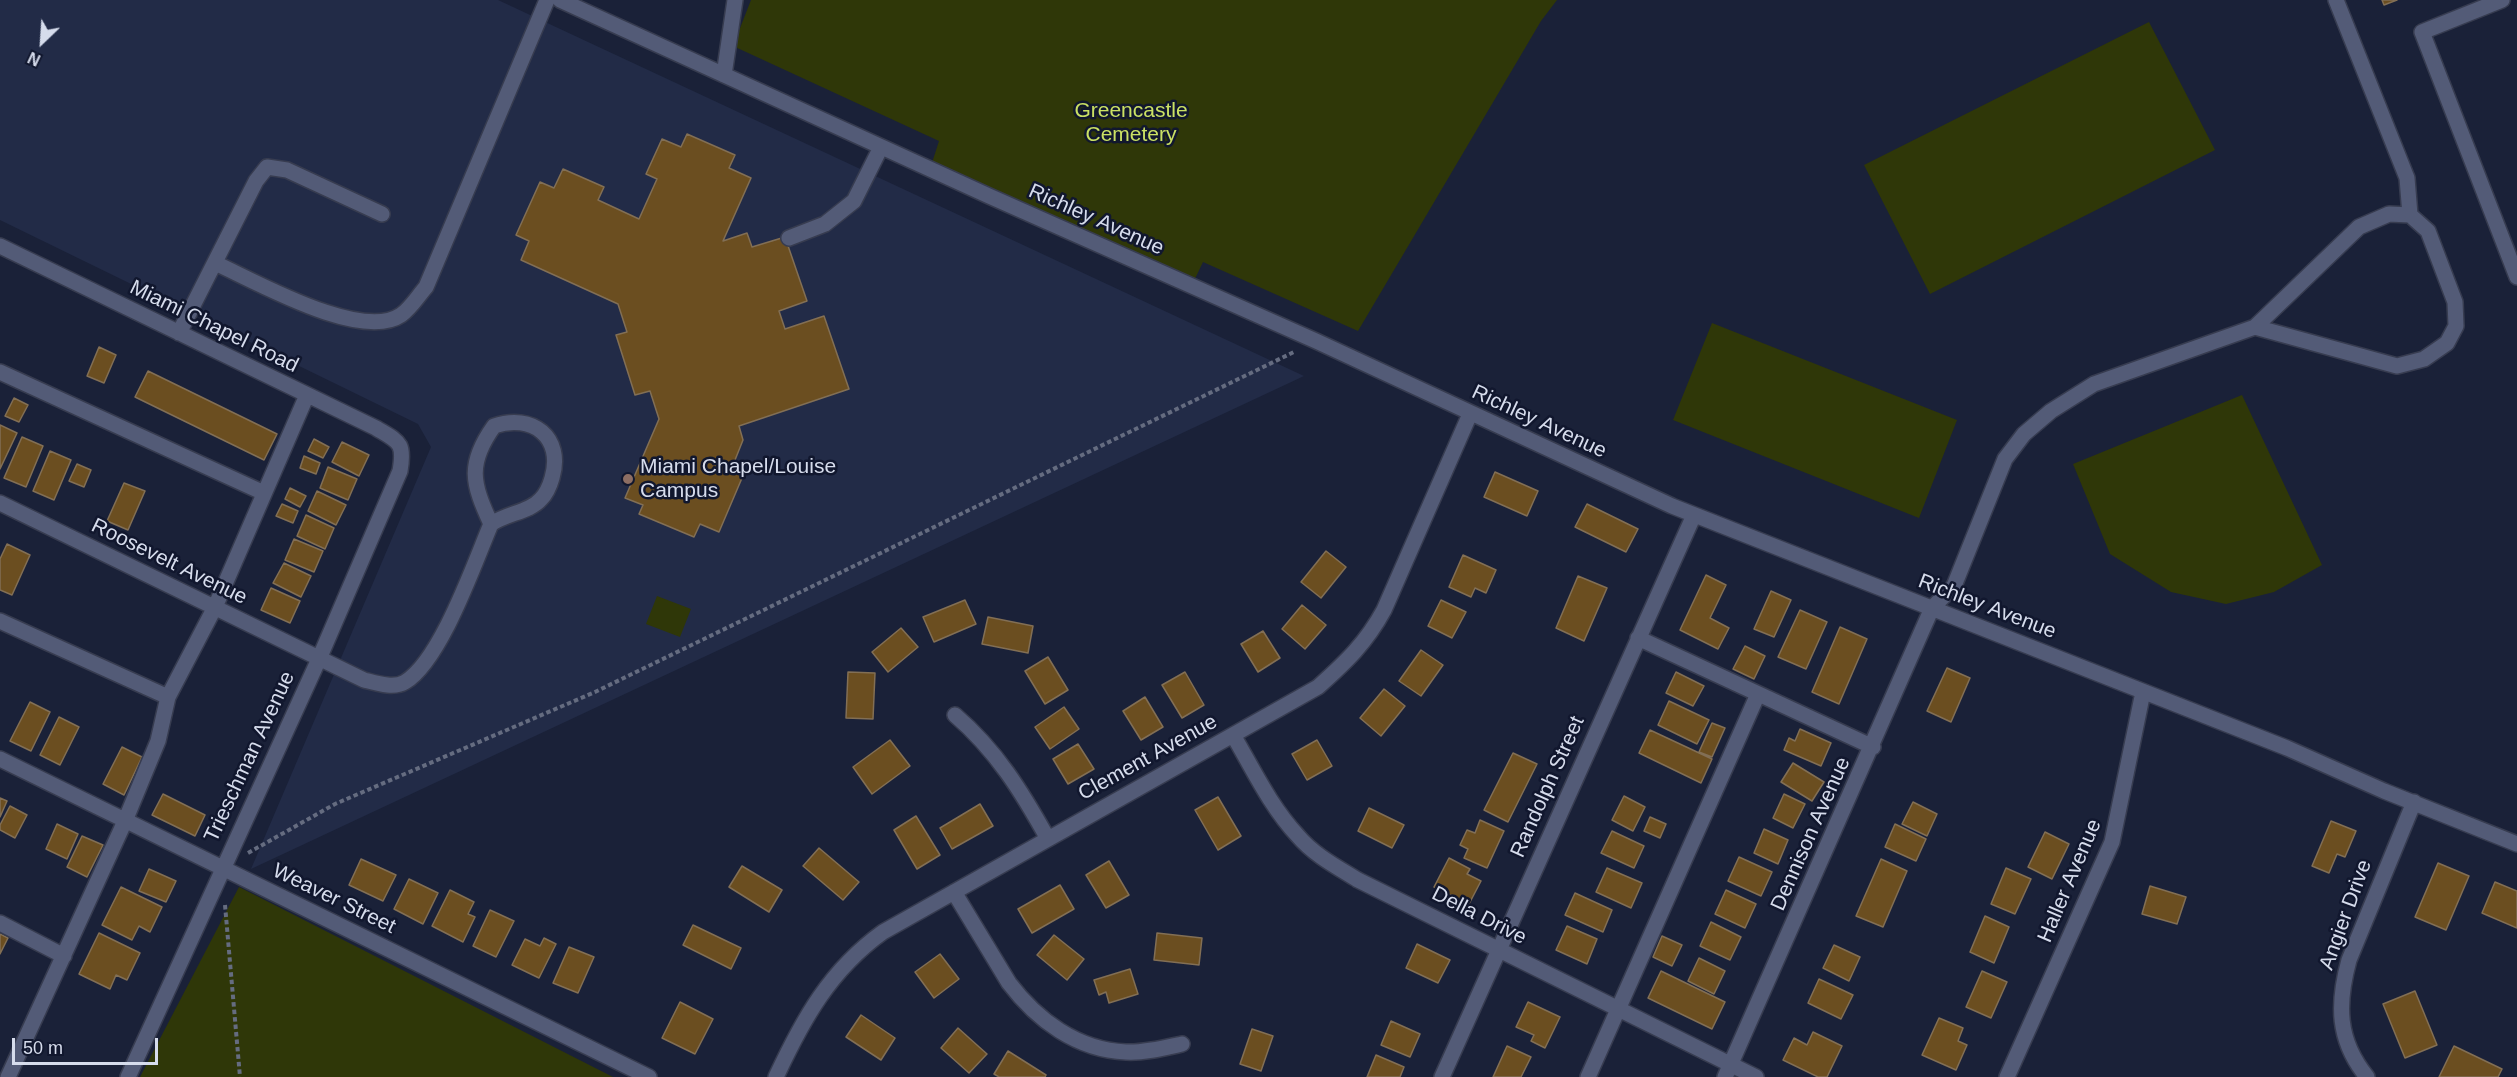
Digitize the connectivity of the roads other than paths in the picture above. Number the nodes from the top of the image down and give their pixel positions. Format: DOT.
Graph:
graph roads {
  1 [pos="547,0"];
  2 [pos="560,0"];
  3 [pos="735,0"];
  4 [pos="2336,0"];
  5 [pos="2502,0"];
  6 [pos="724,75"];
  7 [pos="880,147"];
  8 [pos="382,214"];
  9 [pos="2410,215"];
  10 [pos="789,238"];
  11 [pos="0,246"];
  12 [pos="215,263"];
  13 [pos="2517,278"];
  14 [pos="2255,327"];
  15 [pos="179,333"];
  16 [pos="0,372"];
  17 [pos="307,395"];
  18 [pos="1470,414"];
  19 [pos="403,453"];
  20 [pos="264,493"];
  21 [pos="0,503"];
  22 [pos="1694,515"];
  23 [pos="491,524"];
  24 [pos="215,607"];
  25 [pos="1932,608"];
  26 [pos="0,621"];
  27 [pos="1638,638"];
  28 [pos="318,659"];
  29 [pos="2143,692"];
  30 [pos="1758,694"];
  31 [pos="168,697"];
  32 [pos="955,716"];
  33 [pos="1233,735"];
  34 [pos="1873,747"];
  35 [pos="0,759"];
  36 [pos="2414,802"];
  37 [pos="125,820"];
  38 [pos="1048,839"];
  39 [pos="2517,844"];
  40 [pos="222,868"];
  41 [pos="954,892"];
  42 [pos="0,923"];
  43 [pos="1498,950"];
  44 [pos="64,956"];
  45 [pos="1618,1010"];
  46 [pos="1182,1044"];
  47 [pos="1728,1071"];
  48 [pos="8,1077"];
  49 [pos="128,1077"];
  50 [pos="650,1077"];
  51 [pos="776,1077"];
  52 [pos="1442,1077"];
  53 [pos="1588,1077"];
  54 [pos="1756,1077"];
  55 [pos="2007,1077"];
  56 [pos="2367,1077"];
  1 -- 12 [label="street"];
  2 -- 6 [label="street, Richley Avenue"];
  3 -- 6 [label="street"];
  4 -- 9 [label="street"];
  5 -- 13 [label="street"];
  6 -- 7 [label="street, Richley Avenue"];
  7 -- 10 [label="street"];
  7 -- 18 [label="street, Richley Avenue"];
  8 -- 12 [label="street"];
  9 -- 14 [label="street"];
  9 -- 14 [label="street"];
  11 -- 15 [label="street, Miami Chapel Road"];
  12 -- 15 [label="street"];
  14 -- 25 [label="street"];
  15 -- 17 [label="street, Miami Chapel Road"];
  16 -- 20 [label="street"];
  17 -- 19 [label="street, Miami Chapel Road"];
  17 -- 20 [label="street"];
  18 -- 22 [label="street, Richley Avenue"];
  18 -- 33 [label="street, Clement Avenue"];
  19 -- 28 [label="street, Trieschman Avenue"];
  20 -- 24 [label="street"];
  21 -- 24 [label="street, Roosevelt Avenue"];
  22 -- 25 [label="street, Richley Avenue"];
  22 -- 27 [label="street, Randolph Street"];
  23 -- 23 [label="street"];
  23 -- 28 [label="street, Roosevelt Avenue"];
  24 -- 28 [label="street, Roosevelt Avenue"];
  24 -- 31 [label="street"];
  25 -- 29 [label="street, Richley Avenue"];
  25 -- 34 [label="street, Dennison Avenue"];
  26 -- 31 [label="street"];
  27 -- 30 [label="street"];
  27 -- 43 [label="street, Randolph Street"];
  28 -- 40 [label="street, Trieschman Avenue"];
  29 -- 36 [label="street, Richley Avenue"];
  29 -- 55 [label="street, Haller Avenue"];
  30 -- 34 [label="street"];
  30 -- 45 [label="street"];
  31 -- 37 [label="street"];
  32 -- 38 [label="street"];
  33 -- 38 [label="street, Clement Avenue"];
  33 -- 43 [label="street, Della Drive"];
  34 -- 47 [label="street, Dennison Avenue"];
  35 -- 37 [label="street, Weaver Street"];
  36 -- 39 [label="street, Richley Avenue"];
  36 -- 56 [label="street, Angier Drive"];
  37 -- 40 [label="street, Weaver Street"];
  37 -- 44 [label="street"];
  38 -- 41 [label="street, Clement Avenue"];
  40 -- 49 [label="street, Trieschman Avenue"];
  40 -- 50 [label="street, Weaver Street"];
  41 -- 46 [label="street"];
  41 -- 51 [label="street, Clement Avenue"];
  42 -- 44 [label="street"];
  43 -- 45 [label="street, Della Drive"];
  43 -- 52 [label="street, Randolph Street"];
  44 -- 48 [label="street"];
  45 -- 47 [label="street, Della Drive"];
  45 -- 53 [label="street"];
  47 -- 54 [label="street, Della Drive"];
}
